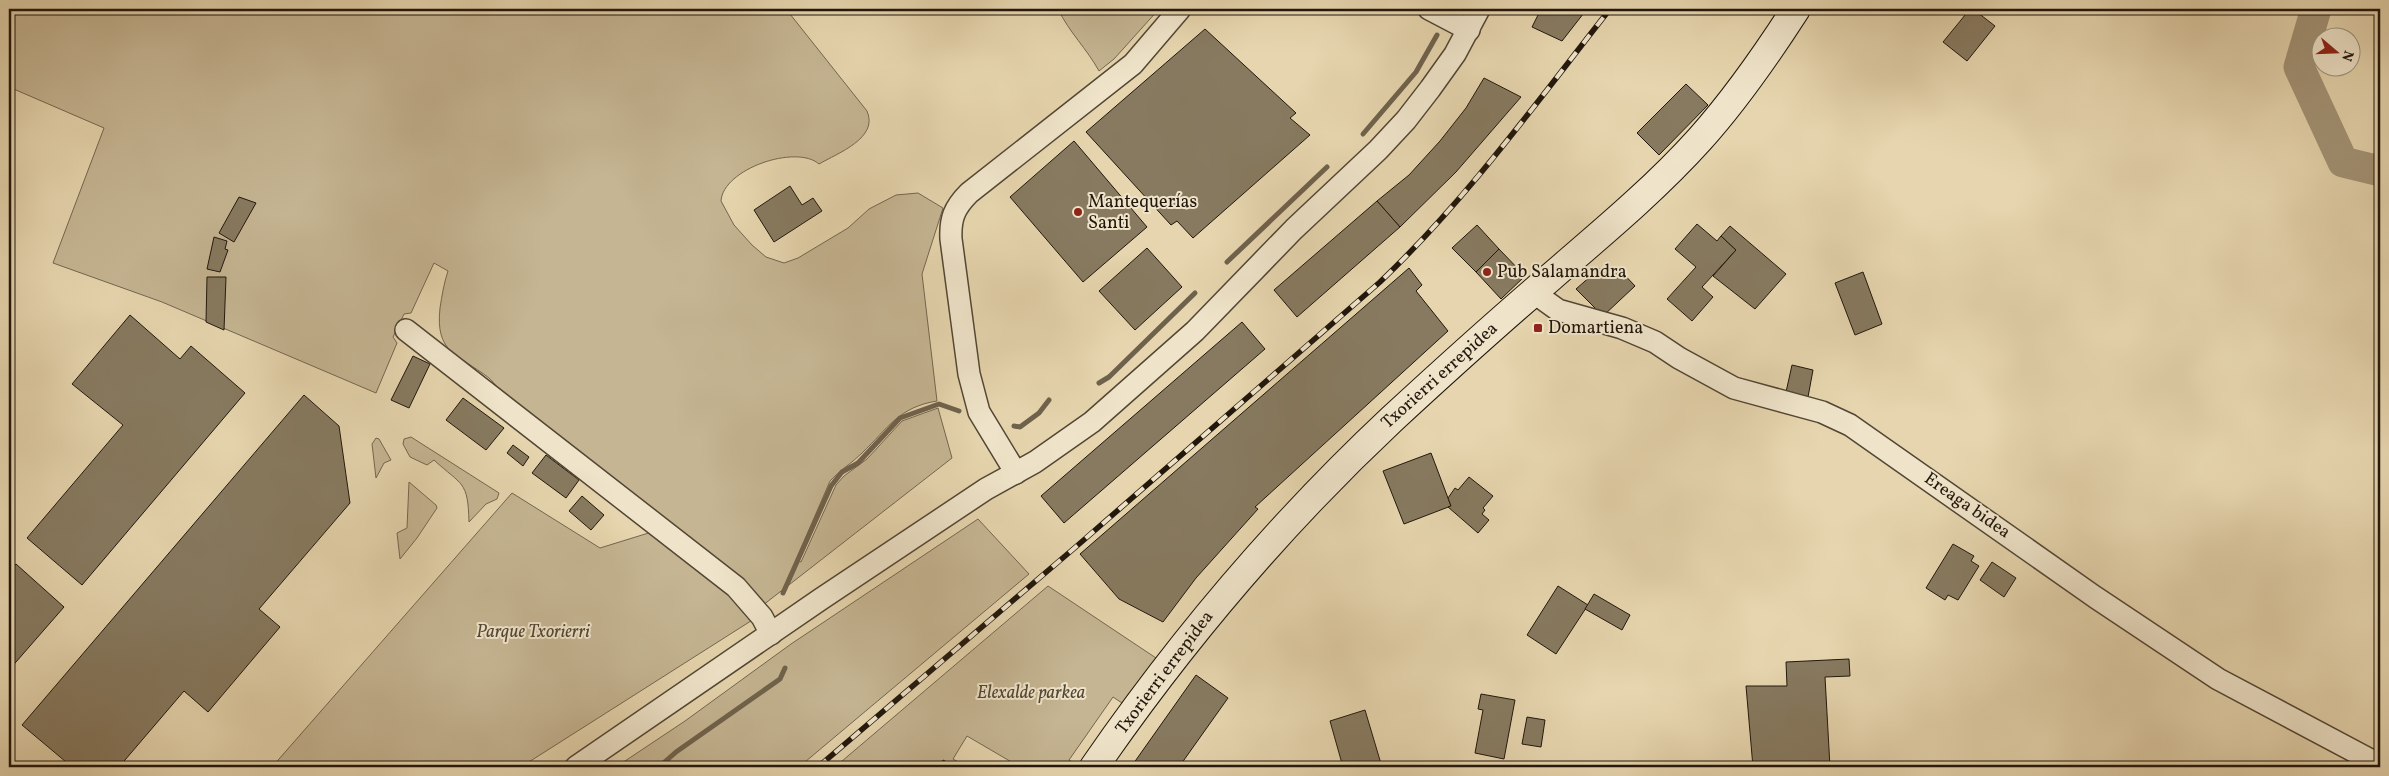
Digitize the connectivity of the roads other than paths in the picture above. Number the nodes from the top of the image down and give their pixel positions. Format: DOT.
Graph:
graph roads {
  1 [pos="1180,9"];
  2 [pos="1429,9"];
  3 [pos="1479,9"];
  4 [pos="1796,9"];
  5 [pos="1469,30"];
  6 [pos="1533,292"];
  7 [pos="406,330"];
  8 [pos="1016,473"];
  9 [pos="772,634"];
  10 [pos="2374,762"];
  11 [pos="1102,765"];
  12 [pos="576,767"];
  1 -- 8 [label="street"];
  2 -- 5 [label="street"];
  3 -- 5 [label="street"];
  4 -- 6 [label="street, Txorierri errepidea"];
  5 -- 8 [label="street"];
  6 -- 10 [label="street, Ereaga bidea"];
  6 -- 11 [label="street, Txorierri errepidea"];
  7 -- 9 [label="street"];
  8 -- 9 [label="street"];
  9 -- 12 [label="street"];
}
